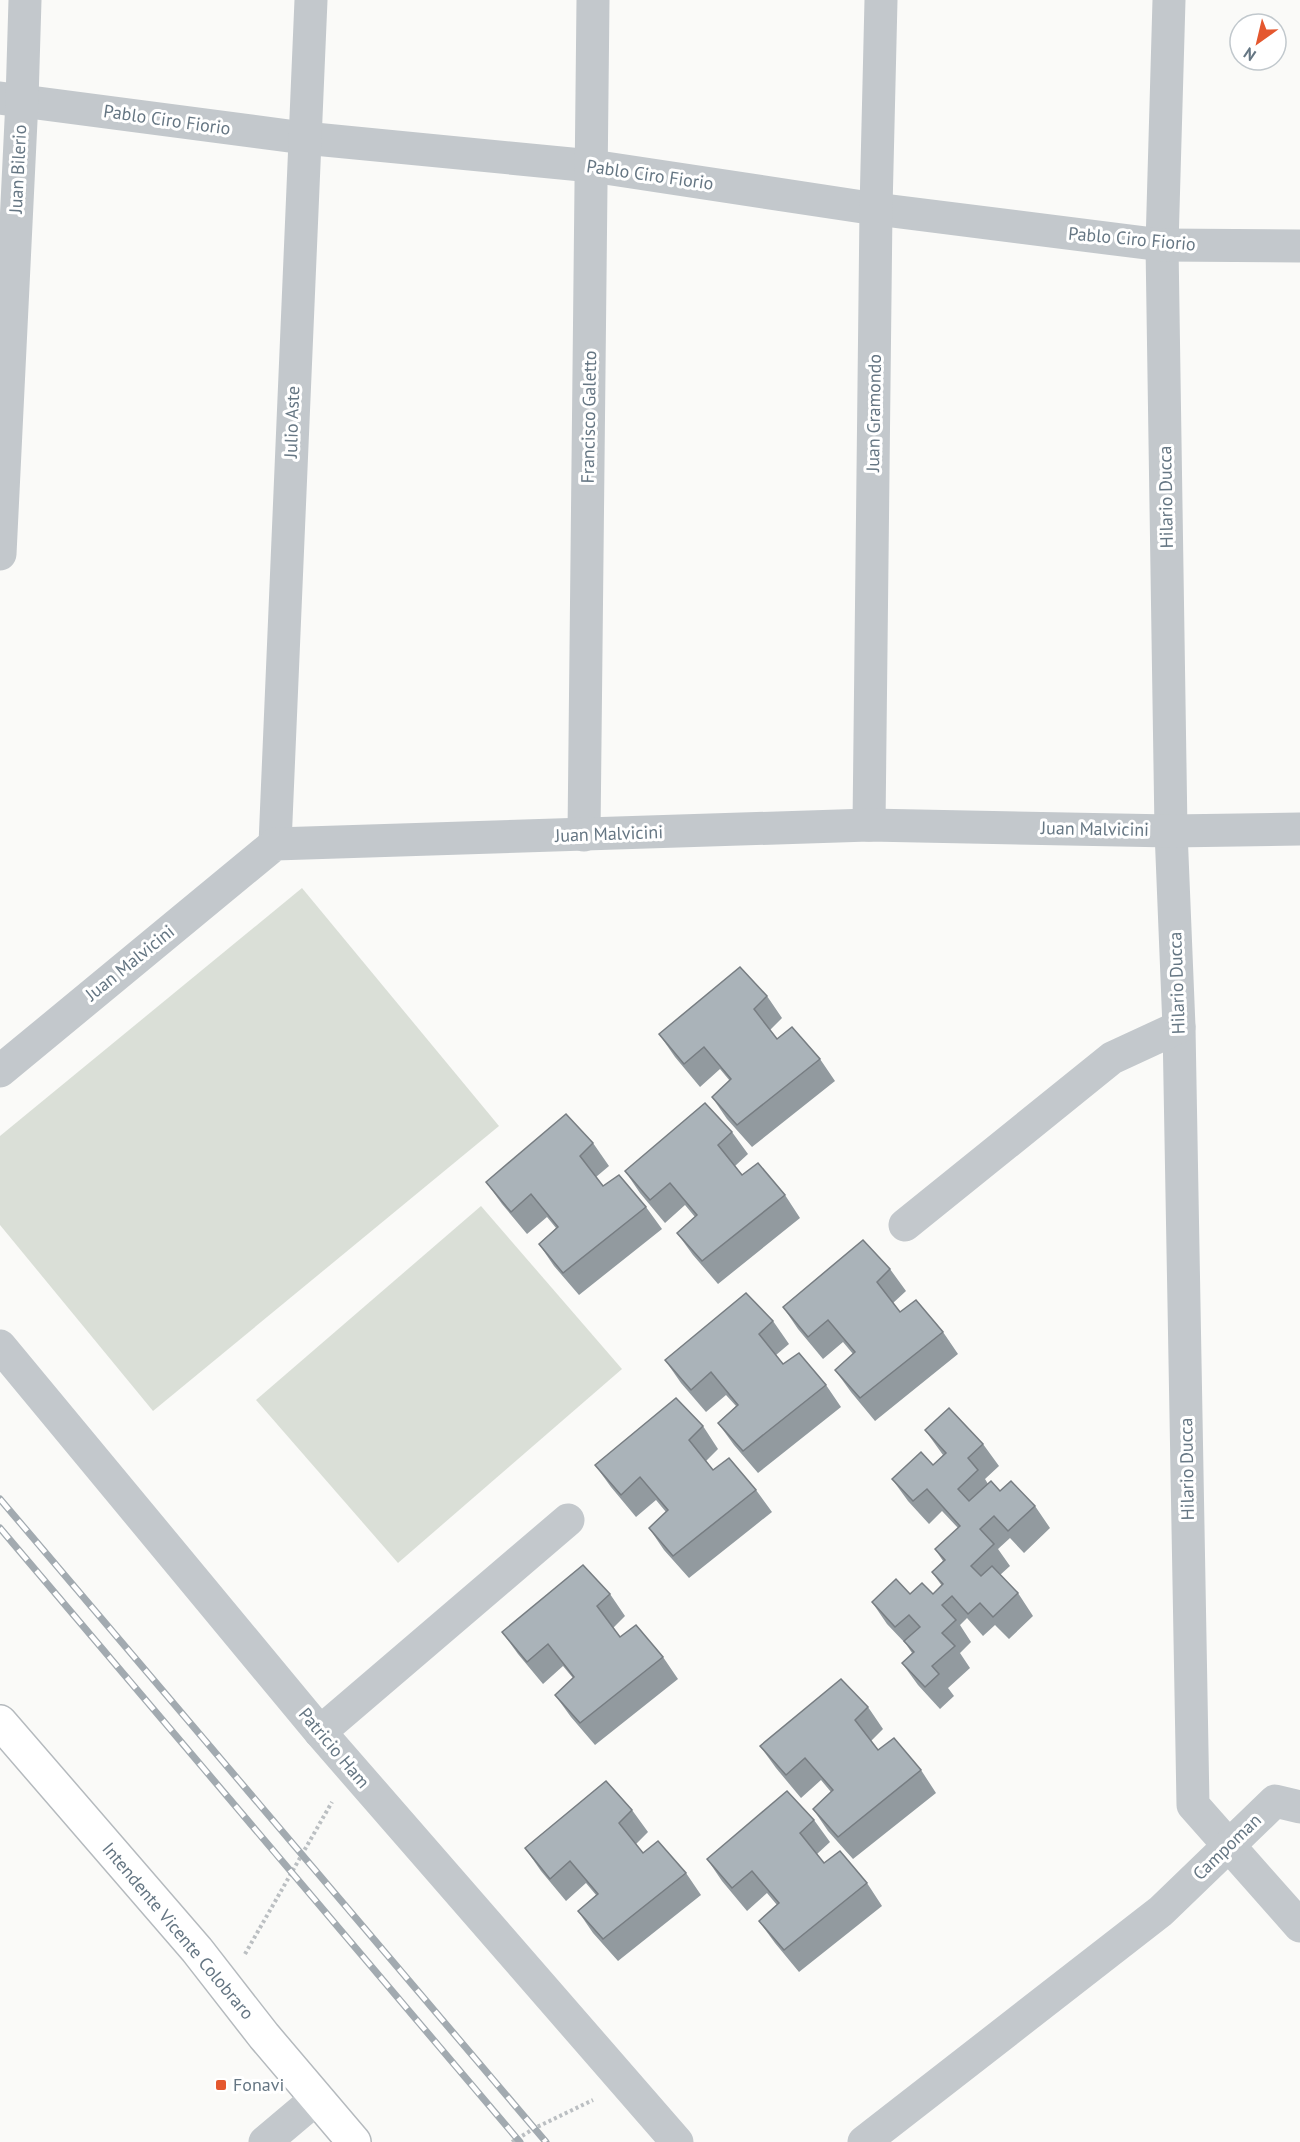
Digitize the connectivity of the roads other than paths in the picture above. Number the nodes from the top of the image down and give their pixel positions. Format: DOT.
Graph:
graph roads {
  1 [pos="25,0"];
  2 [pos="311,0"];
  3 [pos="593,0"];
  4 [pos="881,0"];
  5 [pos="1168,0"];
  6 [pos="11,99"];
  7 [pos="304,138"];
  8 [pos="592,166"];
  9 [pos="876,209"];
  10 [pos="1162,245"];
  11 [pos="1300,246"];
  12 [pos="0,554"];
  13 [pos="869,825"];
  14 [pos="1300,829"];
  15 [pos="1171,831"];
  16 [pos="584,835"];
  17 [pos="275,844"];
  18 [pos="1179,1027"];
  19 [pos="0,1071"];
  20 [pos="905,1225"];
  21 [pos="0,1346"];
  22 [pos="568,1520"];
  23 [pos="0,1722"];
  24 [pos="320,1732"];
  25 [pos="1300,1807"];
  26 [pos="1227,1846"];
  27 [pos="1300,1926"];
  28 [pos="316,2099"];
  29 [pos="878,2138"];
  30 [pos="265,2142"];
  31 [pos="354,2142"];
  32 [pos="677,2142"];
  1 -- 6 [label="street, Juan Bilerio"];
  2 -- 7 [label="street, Julio Aste"];
  3 -- 8 [label="street, Francisco Galetto"];
  4 -- 9 [label="street, Juan Gramondo"];
  5 -- 10 [label="street, Hilario Ducca"];
  6 -- 7 [label="street, Pablo Ciro Fiorio"];
  6 -- 12 [label="street, Juan Bilerio"];
  7 -- 8 [label="street, Pablo Ciro Fiorio"];
  7 -- 17 [label="street, Julio Aste"];
  8 -- 9 [label="street, Pablo Ciro Fiorio"];
  8 -- 16 [label="street, Francisco Galetto"];
  9 -- 10 [label="street, Pablo Ciro Fiorio"];
  9 -- 13 [label="street, Juan Gramondo"];
  10 -- 11 [label="street, Pablo Ciro Fiorio"];
  10 -- 15 [label="street, Hilario Ducca"];
  13 -- 15 [label="street, Juan Malvicini"];
  13 -- 16 [label="street, Juan Malvicini"];
  14 -- 15 [label="street, Juan Malvicini"];
  15 -- 18 [label="street, Hilario Ducca"];
  16 -- 17 [label="street, Juan Malvicini"];
  17 -- 19 [label="street, Juan Malvicini"];
  18 -- 20 [label="street"];
  18 -- 26 [label="street, Hilario Ducca"];
  21 -- 24 [label="street, Patricio Ham"];
  22 -- 24 [label="street"];
  23 -- 28 [label="main road, Intendente Vicente Colobraro"];
  24 -- 32 [label="street, Patricio Ham"];
  25 -- 26 [label="street, Campoman"];
  26 -- 27 [label="street, Hilario Ducca"];
  26 -- 29 [label="street, Campoman"];
  28 -- 30 [label="street"];
  28 -- 31 [label="main road, Intendente Vicente Colobraro"];
}
